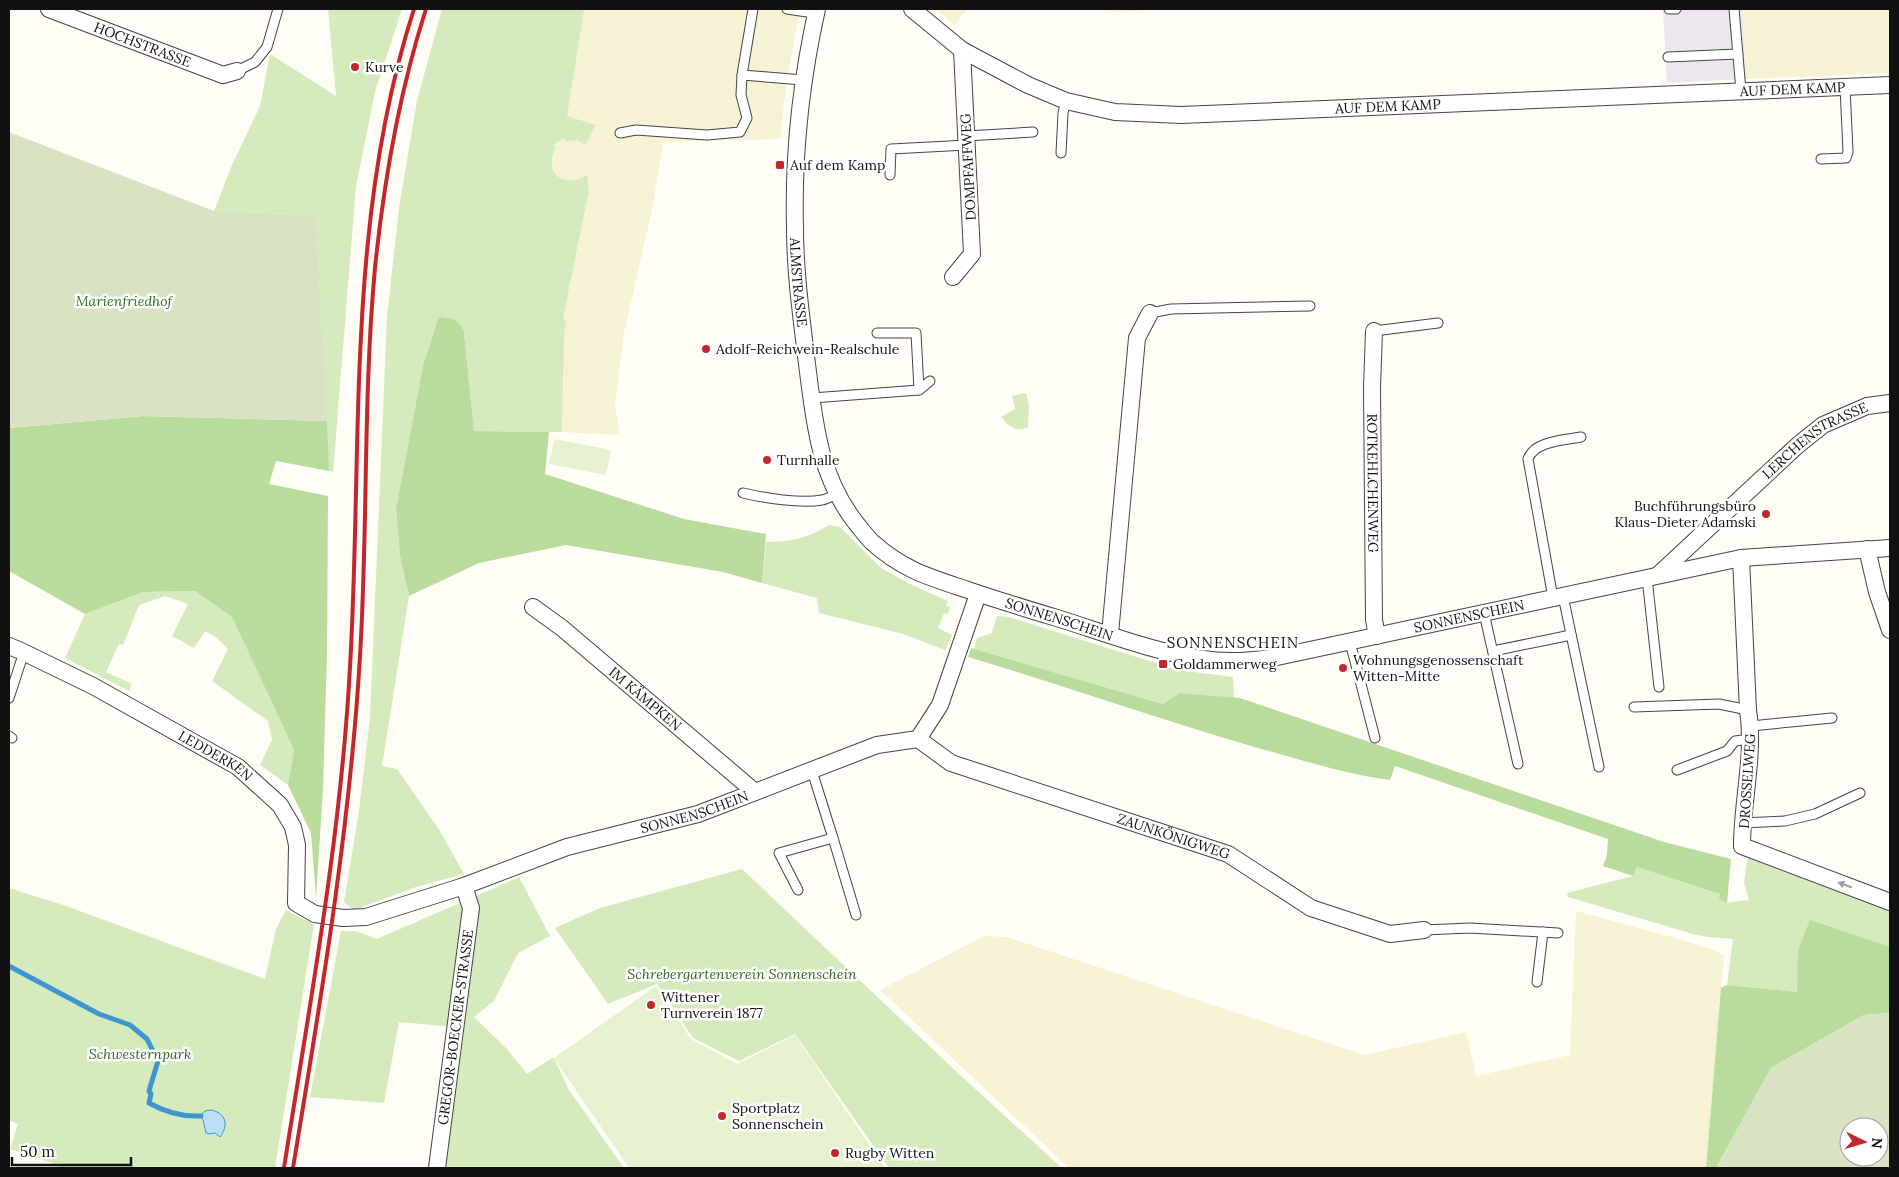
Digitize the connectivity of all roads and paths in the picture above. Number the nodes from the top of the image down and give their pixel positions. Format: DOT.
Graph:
graph roads {
  1 [pos="48,9"];
  2 [pos="278,9"];
  3 [pos="754,9"];
  4 [pos="787,9"];
  5 [pos="912,9"];
  6 [pos="1669,9"];
  7 [pos="1676,9"];
  8 [pos="1734,9"];
  9 [pos="812,10"];
  10 [pos="962,50"];
  11 [pos="1738,54"];
  12 [pos="1668,57"];
  13 [pos="237,71"];
  14 [pos="742,75"];
  15 [pos="803,80"];
  16 [pos="1890,85"];
  17 [pos="1845,87"];
  18 [pos="1740,91"];
  19 [pos="1066,101"];
  20 [pos="1034,132"];
  21 [pos="620,134"];
  22 [pos="967,140"];
  23 [pos="1061,153"];
  24 [pos="1821,159"];
  25 [pos="890,174"];
  26 [pos="953,277"];
  27 [pos="1310,306"];
  28 [pos="1150,313"];
  29 [pos="1438,323"];
  30 [pos="1374,331"];
  31 [pos="877,333"];
  32 [pos="930,381"];
  33 [pos="919,390"];
  34 [pos="812,398"];
  35 [pos="1890,403"];
  36 [pos="1581,437"];
  37 [pos="743,493"];
  38 [pos="837,494"];
  39 [pos="1890,548"];
  40 [pos="1867,549"];
  41 [pos="1741,558"];
  42 [pos="1652,577"];
  43 [pos="978,594"];
  44 [pos="1558,597"];
  45 [pos="533,607"];
  46 [pos="1484,613"];
  47 [pos="1890,630"];
  48 [pos="1110,634"];
  49 [pos="1571,635"];
  50 [pos="1377,636"];
  51 [pos="1350,642"];
  52 [pos="9,646"];
  53 [pos="1493,651"];
  54 [pos="24,652"];
  55 [pos="1659,687"];
  56 [pos="9,698"];
  57 [pos="1634,706"];
  58 [pos="1748,710"];
  59 [pos="1832,718"];
  60 [pos="1751,733"];
  61 [pos="1375,738"];
  62 [pos="918,739"];
  63 [pos="1518,764"];
  64 [pos="1599,767"];
  65 [pos="1677,770"];
  66 [pos="812,771"];
  67 [pos="755,792"];
  68 [pos="1860,793"];
  69 [pos="1742,823"];
  70 [pos="833,838"];
  71 [pos="464,886"];
  72 [pos="798,890"];
  73 [pos="1890,902"];
  74 [pos="856,916"];
  75 [pos="343,918"];
  76 [pos="1424,930"];
  77 [pos="1543,932"];
  78 [pos="1558,933"];
  79 [pos="1538,982"];
  80 [pos="437,1168"];
  1 -- 13 [label="street, HOCHSTRASSE"];
  2 -- 13 [label="lane"];
  3 -- 14 [label="lane"];
  4 -- 9 [label="lane"];
  5 -- 10 [label="street, AUF DEM KAMP"];
  6 -- 7 [label="lane"];
  8 -- 11 [label="lane"];
  9 -- 15 [label="street, ALMSTRASSE"];
  10 -- 19 [label="street, AUF DEM KAMP"];
  10 -- 22 [label="street, DOMPFAFFWEG"];
  11 -- 12 [label="lane"];
  11 -- 18 [label="lane"];
  14 -- 15 [label="lane"];
  14 -- 21 [label="lane"];
  15 -- 34 [label="street, ALMSTRASSE"];
  16 -- 17 [label="street, AUF DEM KAMP"];
  17 -- 18 [label="street, AUF DEM KAMP"];
  17 -- 24 [label="lane"];
  18 -- 19 [label="street, AUF DEM KAMP"];
  19 -- 23 [label="lane"];
  20 -- 22 [label="lane"];
  22 -- 25 [label="lane"];
  22 -- 26 [label="street, DOMPFAFFWEG"];
  27 -- 28 [label="lane"];
  28 -- 48 [label="street"];
  29 -- 30 [label="lane"];
  30 -- 50 [label="street, ROTKEHLCHENWEG"];
  31 -- 33 [label="lane"];
  32 -- 33 [label="lane"];
  33 -- 34 [label="lane"];
  34 -- 38 [label="street, ALMSTRASSE"];
  35 -- 42 [label="street, LERCHENSTRASSE"];
  36 -- 44 [label="lane"];
  37 -- 38 [label="lane"];
  38 -- 43 [label="street, ALMSTRASSE"];
  39 -- 40 [label="street, SONNENSCHEIN"];
  40 -- 41 [label="street, SONNENSCHEIN"];
  40 -- 47 [label="street"];
  41 -- 42 [label="street, SONNENSCHEIN"];
  41 -- 58 [label="street, DROSSELWEG"];
  42 -- 44 [label="street, SONNENSCHEIN"];
  42 -- 55 [label="lane"];
  43 -- 48 [label="street, SONNENSCHEIN"];
  43 -- 62 [label="street"];
  44 -- 46 [label="street, SONNENSCHEIN"];
  44 -- 49 [label="lane"];
  45 -- 67 [label="street, IM KÄMPKEN"];
  46 -- 50 [label="street, SONNENSCHEIN"];
  46 -- 53 [label="lane"];
  48 -- 51 [label="street, SONNENSCHEIN"];
  49 -- 53 [label="lane"];
  49 -- 64 [label="lane"];
  50 -- 51 [label="street, SONNENSCHEIN"];
  51 -- 61 [label="lane"];
  52 -- 54 [label="street, LEDDERKEN"];
  53 -- 63 [label="lane"];
  54 -- 56 [label="lane"];
  54 -- 75 [label="street, LEDDERKEN"];
  57 -- 58 [label="lane"];
  58 -- 60 [label="street, DROSSELWEG"];
  59 -- 60 [label="lane"];
  60 -- 65 [label="lane"];
  60 -- 69 [label="street, DROSSELWEG"];
  62 -- 66 [label="street, SONNENSCHEIN"];
  62 -- 76 [label="street, ZAUNKÖNIGWEG"];
  66 -- 67 [label="street, SONNENSCHEIN"];
  66 -- 70 [label="lane"];
  67 -- 71 [label="street, SONNENSCHEIN"];
  68 -- 69 [label="lane"];
  73 -- 69 [label="street, DROSSELWEG, one-way"];
  70 -- 72 [label="lane"];
  70 -- 74 [label="lane"];
  71 -- 75 [label="street, SONNENSCHEIN"];
  71 -- 80 [label="street, GREGOR-BOECKER-STRASSE"];
  76 -- 77 [label="lane"];
  77 -- 78 [label="lane"];
  77 -- 79 [label="lane"];
}
